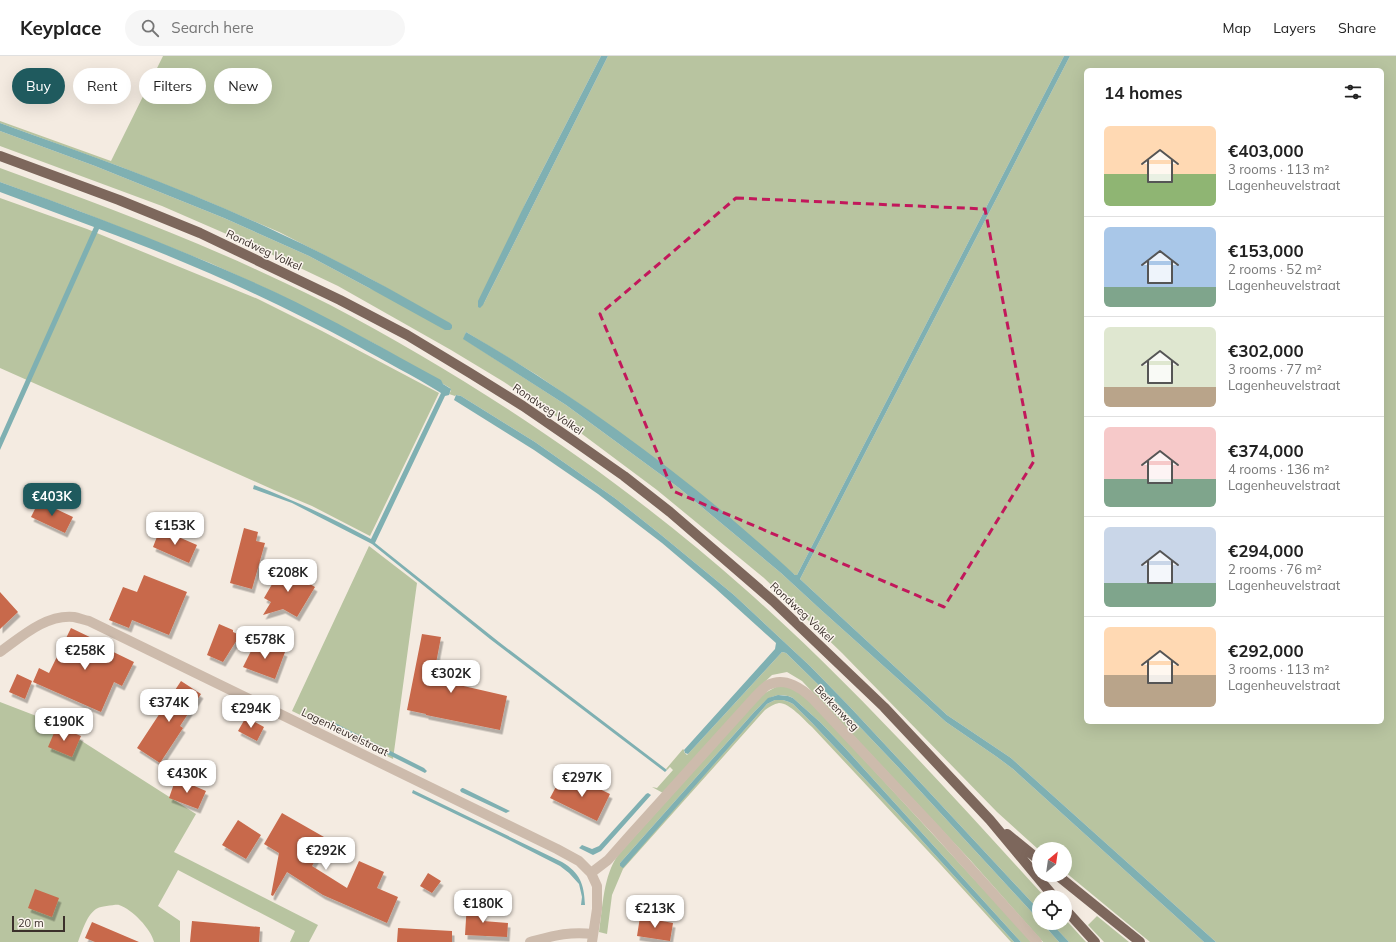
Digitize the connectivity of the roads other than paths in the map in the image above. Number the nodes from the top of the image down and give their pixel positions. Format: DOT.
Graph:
graph roads {
  1 [pos="0,156"];
  2 [pos="0,652"];
  3 [pos="990,820"];
  4 [pos="1032,854"];
  5 [pos="591,873"];
  6 [pos="1066,882"];
  7 [pos="1048,890"];
  8 [pos="1072,917"];
  9 [pos="593,938"];
  10 [pos="530,942"];
  11 [pos="1037,942"];
  12 [pos="1095,942"];
  13 [pos="1140,942"];
  1 -- 3 [label="main road, Rondweg Volkel"];
  2 -- 5 [label="street, Lagenheuvelstraat"];
  3 -- 4 [label="main road, Rondweg Volkel"];
  3 -- 7 [label="main road, Rondweg Volkel"];
  5 -- 9 [label="street, Lagenheuvelstraat"];
  5 -- 11 [label="street, Berkenweg"];
  6 -- 13 [label="main road"];
  8 -- 12 [label="main road"];
  9 -- 10 [label="street"];
}
